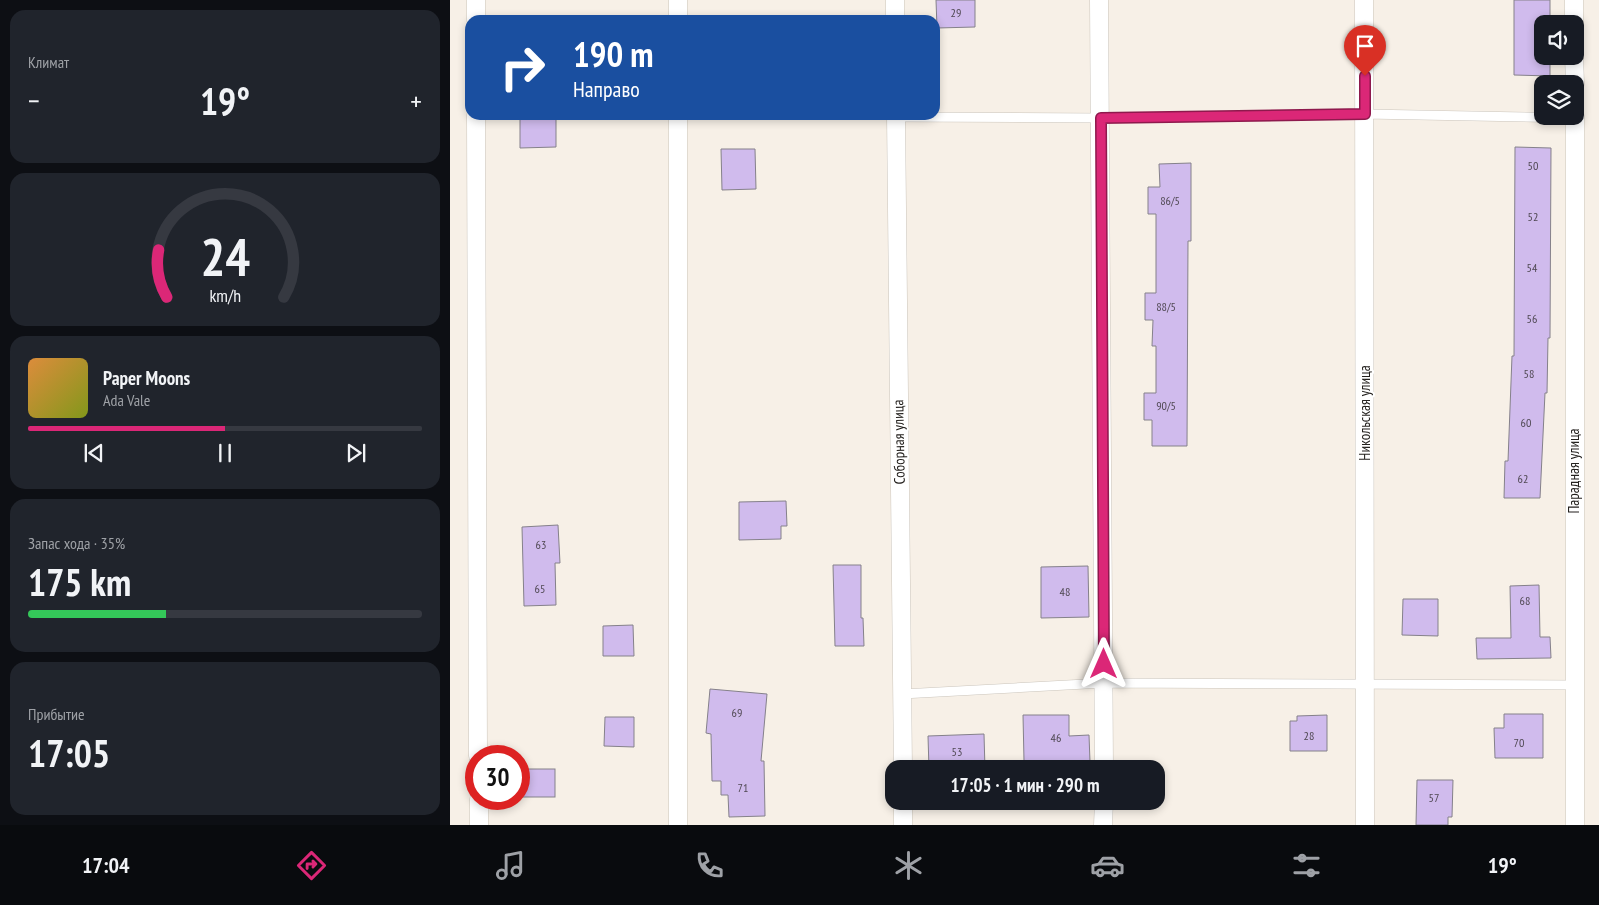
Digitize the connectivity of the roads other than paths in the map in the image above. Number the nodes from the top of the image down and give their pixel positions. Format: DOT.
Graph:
graph roads {
  1 [pos="476,0"];
  2 [pos="678,0"];
  3 [pos="895,0"];
  4 [pos="1099,0"];
  5 [pos="1364,0"];
  6 [pos="1574,0"];
  7 [pos="476,15"];
  8 [pos="678,15"];
  9 [pos="895,15"];
  10 [pos="1574,15"];
  11 [pos="1365,114"];
  12 [pos="940,116"];
  13 [pos="1534,116"];
  14 [pos="1101,118"];
  15 [pos="476,120"];
  16 [pos="678,120"];
  17 [pos="896,120"];
  18 [pos="1575,125"];
  19 [pos="1367,683"];
  20 [pos="1104,684"];
  21 [pos="1574,685"];
  22 [pos="902,694"];
  23 [pos="478,745"];
  24 [pos="903,760"];
  25 [pos="1104,760"];
  26 [pos="479,810"];
  27 [pos="903,810"];
  28 [pos="1104,810"];
  29 [pos="479,825"];
  30 [pos="678,825"];
  31 [pos="903,825"];
  32 [pos="1104,825"];
  33 [pos="1366,825"];
  34 [pos="1574,825"];
  1 -- 7 [label="street"];
  2 -- 8 [label="street"];
  3 -- 9 [label="street"];
  4 -- 14 [label="street"];
  5 -- 11 [label="street, Никольская улица"];
  6 -- 10 [label="street"];
  11 -- 13 [label="lane"];
  11 -- 14 [label="lane"];
  11 -- 19 [label="street, Никольская улица"];
  12 -- 14 [label="lane"];
  14 -- 20 [label="street"];
  15 -- 23 [label="street"];
  16 -- 30 [label="street"];
  17 -- 22 [label="street, Соборная улица"];
  18 -- 21 [label="street, Парадная улица"];
  19 -- 20 [label="lane"];
  19 -- 21 [label="lane"];
  19 -- 33 [label="street, Никольская улица"];
  20 -- 22 [label="lane"];
  20 -- 25 [label="street"];
  21 -- 34 [label="street, Парадная улица"];
  22 -- 24 [label="street, Соборная улица"];
  26 -- 29 [label="street"];
  27 -- 31 [label="street"];
  28 -- 32 [label="street"];
}
